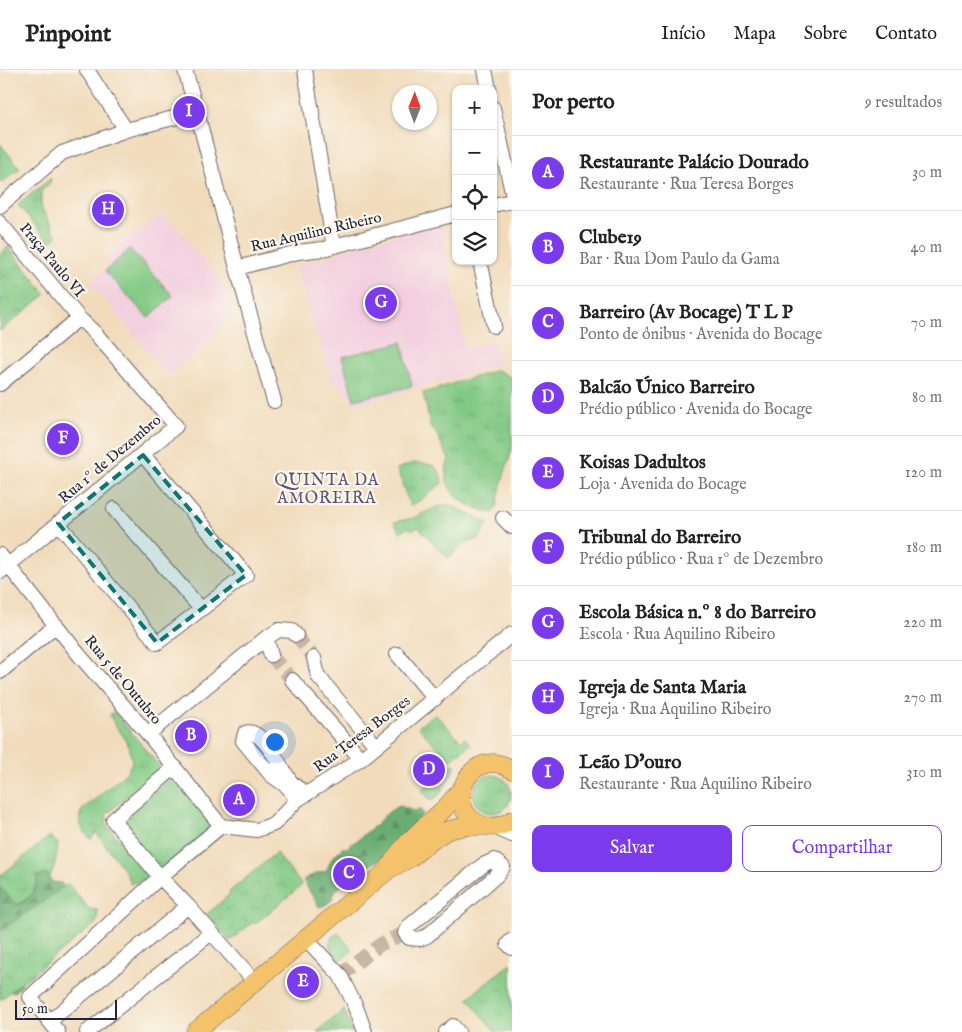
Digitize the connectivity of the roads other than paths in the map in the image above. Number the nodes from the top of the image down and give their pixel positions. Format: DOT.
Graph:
graph roads {
  1 [pos="87,70"];
  2 [pos="185,70"];
  3 [pos="305,70"];
  4 [pos="485,70"];
  5 [pos="488,85"];
  6 [pos="197,112"];
  7 [pos="497,126"];
  8 [pos="126,130"];
  9 [pos="512,192"];
  10 [pos="512,201"];
  11 [pos="497,204"];
  12 [pos="0,206"];
  13 [pos="452,215"];
  14 [pos="0,223"];
  15 [pos="331,247"];
  16 [pos="481,265"];
  17 [pos="237,268"];
  18 [pos="79,318"];
  19 [pos="494,326"];
  20 [pos="0,384"];
  21 [pos="274,401"];
  22 [pos="143,454"];
  23 [pos="114,509"];
  24 [pos="58,523"];
  25 [pos="3,564"];
  26 [pos="201,609"];
  27 [pos="56,625"];
  28 [pos="512,634"];
  29 [pos="296,636"];
  30 [pos="266,638"];
  31 [pos="398,654"];
  32 [pos="271,655"];
  33 [pos="314,658"];
  34 [pos="0,672"];
  35 [pos="318,676"];
  36 [pos="435,699"];
  37 [pos="148,734"];
  38 [pos="376,746"];
  39 [pos="361,759"];
  40 [pos="508,766"];
  41 [pos="175,767"];
  42 [pos="462,788"];
  43 [pos="302,797"];
  44 [pos="512,820"];
  45 [pos="221,826"];
  46 [pos="490,826"];
  47 [pos="512,835"];
  48 [pos="483,865"];
  49 [pos="388,870"];
  50 [pos="160,877"];
  51 [pos="188,906"];
  52 [pos="211,933"];
  53 [pos="306,939"];
  54 [pos="512,940"];
  55 [pos="512,948"];
  56 [pos="255,982"];
  57 [pos="54,1026"];
  58 [pos="88,1032"];
  59 [pos="195,1032"];
  60 [pos="365,1032"];
  61 [pos="446,1032"];
  62 [pos="458,1032"];
  1 -- 8 [label="street"];
  2 -- 6 [label="street, Rua Aquilino Ribeiro"];
  3 -- 15 [label="street"];
  4 -- 5 [label="street"];
  6 -- 8 [label="street"];
  6 -- 17 [label="street, Rua Aquilino Ribeiro"];
  7 -- 9 [label="street"];
  8 -- 12 [label="street"];
  10 -- 11 [label="street"];
  13 -- 15 [label="street, Rua Aquilino Ribeiro"];
  14 -- 18 [label="street, Praça Paulo VI"];
  15 -- 17 [label="street, Rua Aquilino Ribeiro"];
  16 -- 19 [label="street"];
  17 -- 21 [label="street"];
  18 -- 20 [label="street"];
  18 -- 22 [label="street, Rua 1º de Dezembro"];
  22 -- 24 [label="street, Rua 1º de Dezembro"];
  22 -- 26 [label="street"];
  23 -- 26 [label="street"];
  24 -- 25 [label="street, Rua 1º de Dezembro"];
  24 -- 26 [label="street"];
  25 -- 27 [label="street, Rua 5 de Outubro"];
  27 -- 34 [label="street"];
  27 -- 37 [label="street, Rua 5 de Outubro"];
  28 -- 36 [label="street, Rua Teresa Borges"];
  29 -- 30 [label="street"];
  30 -- 32 [label="street"];
  30 -- 37 [label="street"];
  31 -- 36 [label="street"];
  33 -- 35 [label="street"];
  35 -- 38 [label="street"];
  35 -- 39 [label="street"];
  36 -- 38 [label="street, Rua Teresa Borges"];
  37 -- 41 [label="street, Rua 5 de Outubro"];
  38 -- 39 [label="street, Rua Teresa Borges"];
  39 -- 43 [label="street, Rua Teresa Borges"];
  40 -- 42 [label="main road"];
  41 -- 45 [label="street, Rua 5 de Outubro"];
  41 -- 50 [label="street"];
  42 -- 46 [label="main road"];
  42 -- 49 [label="main road"];
  43 -- 43 [label="street"];
  43 -- 45 [label="street, Rua Teresa Borges"];
  44 -- 46 [label="main road"];
  45 -- 50 [label="street"];
  46 -- 47 [label="street"];
  46 -- 49 [label="main road"];
  48 -- 48 [label="street"];
  49 -- 53 [label="main road"];
  50 -- 51 [label="street"];
  50 -- 57 [label="street"];
  51 -- 52 [label="street"];
  51 -- 57 [label="street"];
  52 -- 56 [label="street"];
  52 -- 58 [label="street"];
  53 -- 56 [label="main road"];
  53 -- 60 [label="street"];
  54 -- 55 [label="street"];
  56 -- 59 [label="main road"];
  61 -- 62 [label="street"];
}
